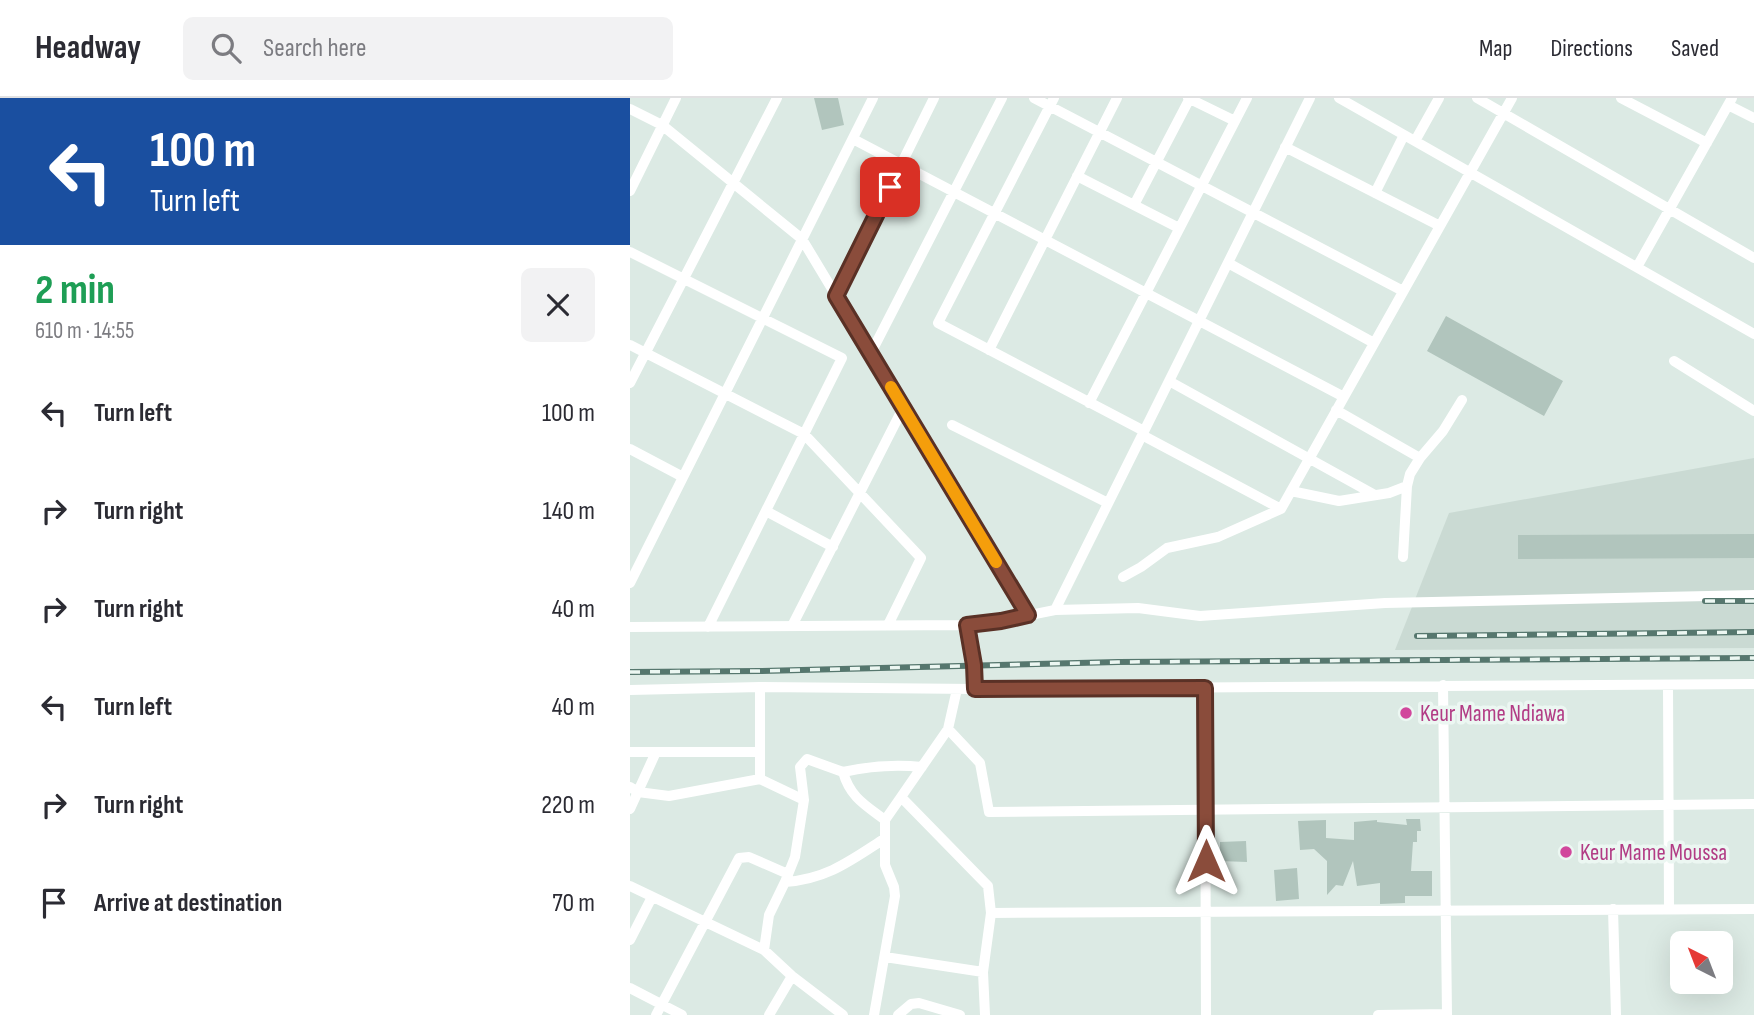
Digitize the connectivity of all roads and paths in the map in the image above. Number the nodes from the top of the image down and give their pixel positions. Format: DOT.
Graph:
graph roads {
  1 [pos="676,98"];
  2 [pos="777,98"];
  3 [pos="873,98"];
  4 [pos="934,98"];
  5 [pos="1002,98"];
  6 [pos="1034,98"];
  7 [pos="1117,98"];
  8 [pos="1189,98"];
  9 [pos="1247,98"];
  10 [pos="1339,98"];
  11 [pos="1439,98"];
  12 [pos="1478,98"];
  13 [pos="1511,98"];
  14 [pos="1621,98"];
  15 [pos="1308,99"];
  16 [pos="1052,102"];
  17 [pos="1730,102"];
  18 [pos="630,109"];
  19 [pos="1503,113"];
  20 [pos="1754,118"];
  21 [pos="1235,121"];
  22 [pos="662,125"];
  23 [pos="1099,132"];
  24 [pos="1404,135"];
  25 [pos="853,139"];
  26 [pos="1415,141"];
  27 [pos="1707,143"];
  28 [pos="1286,147"];
  29 [pos="1157,162"];
  30 [pos="901,165"];
  31 [pos="1470,172"];
  32 [pos="1077,176"];
  33 [pos="734,183"];
  34 [pos="1201,186"];
  35 [pos="630,191"];
  36 [pos="953,192"];
  37 [pos="1375,193"];
  38 [pos="1134,205"];
  39 [pos="1670,209"];
  40 [pos="1253,213"];
  41 [pos="995,214"];
  42 [pos="1440,226"];
  43 [pos="1179,228"];
  44 [pos="802,239"];
  45 [pos="1045,240"];
  46 [pos="630,252"];
  47 [pos="1754,258"];
  48 [pos="1227,263"];
  49 [pos="1637,267"];
  50 [pos="684,279"];
  51 [pos="1403,291"];
  52 [pos="1146,293"];
  53 [pos="836,296"];
  54 [pos="762,318"];
  55 [pos="1199,321"];
  56 [pos="1754,334"];
  57 [pos="1374,343"];
  58 [pos="630,345"];
  59 [pos="989,350"];
  60 [pos="646,353"];
  61 [pos="871,353"];
  62 [pos="1674,361"];
  63 [pos="1169,381"];
  64 [pos="630,383"];
  65 [pos="725,394"];
  66 [pos="1344,397"];
  67 [pos="1462,400"];
  68 [pos="1089,403"];
  69 [pos="903,408"];
  70 [pos="1336,410"];
  71 [pos="1754,411"];
  72 [pos="952,425"];
  73 [pos="1143,433"];
  74 [pos="804,434"];
  75 [pos="630,449"];
  76 [pos="1309,458"];
  77 [pos="1420,458"];
  78 [pos="683,477"];
  79 [pos="1407,486"];
  80 [pos="1291,491"];
  81 [pos="861,494"];
  82 [pos="1376,495"];
  83 [pos="1108,503"];
  84 [pos="1281,509"];
  85 [pos="766,510"];
  86 [pos="833,547"];
  87 [pos="1403,557"];
  88 [pos="633,570"];
  89 [pos="1123,577"];
  90 [pos="630,583"];
  91 [pos="1754,595"];
  92 [pos="1055,611"];
  93 [pos="1028,615"];
  94 [pos="888,625"];
  95 [pos="967,625"];
  96 [pos="792,626"];
  97 [pos="630,627"];
  98 [pos="708,627"];
  99 [pos="1754,684"];
  100 [pos="1443,685"];
  101 [pos="1668,686"];
  102 [pos="760,687"];
  103 [pos="1205,688"];
  104 [pos="957,689"];
  105 [pos="975,689"];
  106 [pos="630,690"];
  107 [pos="948,729"];
  108 [pos="760,751"];
  109 [pos="630,752"];
  110 [pos="656,752"];
  111 [pos="922,767"];
  112 [pos="843,772"];
  113 [pos="760,779"];
  114 [pos="634,790"];
  115 [pos="901,797"];
  116 [pos="804,800"];
  117 [pos="1754,804"];
  118 [pos="1667,805"];
  119 [pos="1444,807"];
  120 [pos="630,809"];
  121 [pos="1205,810"];
  122 [pos="885,820"];
  123 [pos="884,839"];
  124 [pos="787,878"];
  125 [pos="630,886"];
  126 [pos="652,897"];
  127 [pos="1613,909"];
  128 [pos="1669,909"];
  129 [pos="1754,909"];
  130 [pos="1446,911"];
  131 [pos="1206,912"];
  132 [pos="991,913"];
  133 [pos="703,921"];
  134 [pos="630,940"];
  135 [pos="764,950"];
  136 [pos="885,957"];
  137 [pos="983,972"];
  138 [pos="792,976"];
  139 [pos="630,988"];
  140 [pos="661,1004"];
  141 [pos="840,1014"];
  142 [pos="1447,1014"];
  143 [pos="656,1015"];
  144 [pos="682,1015"];
  145 [pos="769,1015"];
  146 [pos="874,1015"];
  147 [pos="898,1015"];
  148 [pos="960,1015"];
  149 [pos="985,1015"];
  150 [pos="1206,1015"];
  151 [pos="1378,1015"];
  152 [pos="1616,1015"];
  1 -- 22 [label="street"];
  2 -- 33 [label="street"];
  3 -- 25 [label="street"];
  4 -- 30 [label="street"];
  5 -- 36 [label="street"];
  6 -- 16 [label="street"];
  7 -- 23 [label="street"];
  8 -- 21 [label="street"];
  8 -- 29 [label="street"];
  9 -- 21 [label="street"];
  10 -- 24 [label="street"];
  11 -- 26 [label="street"];
  12 -- 19 [label="street"];
  13 -- 19 [label="street"];
  14 -- 27 [label="street"];
  15 -- 28 [label="street"];
  16 -- 23 [label="street"];
  16 -- 41 [label="street"];
  17 -- 20 [label="street"];
  17 -- 27 [label="street"];
  18 -- 22 [label="street"];
  19 -- 31 [label="street"];
  19 -- 39 [label="street"];
  21 -- 34 [label="street"];
  22 -- 33 [label="street"];
  22 -- 35 [label="street"];
  23 -- 29 [label="street"];
  23 -- 32 [label="street"];
  24 -- 26 [label="street"];
  24 -- 37 [label="street"];
  25 -- 30 [label="street"];
  25 -- 44 [label="street"];
  26 -- 31 [label="street"];
  27 -- 39 [label="street"];
  28 -- 37 [label="street"];
  28 -- 40 [label="street"];
  29 -- 34 [label="street"];
  29 -- 38 [label="street"];
  30 -- 36 [label="street"];
  30 -- 53 [label="street"];
  31 -- 42 [label="street"];
  31 -- 49 [label="street"];
  32 -- 38 [label="street"];
  32 -- 45 [label="street"];
  33 -- 44 [label="street"];
  33 -- 50 [label="street"];
  34 -- 40 [label="street"];
  34 -- 43 [label="street"];
  36 -- 41 [label="street"];
  36 -- 61 [label="street"];
  37 -- 42 [label="street"];
  38 -- 43 [label="street"];
  39 -- 47 [label="street"];
  39 -- 49 [label="street"];
  40 -- 48 [label="street"];
  40 -- 51 [label="street"];
  41 -- 45 [label="street"];
  41 -- 59 [label="street"];
  42 -- 51 [label="street"];
  43 -- 52 [label="street"];
  44 -- 53 [label="street"];
  44 -- 54 [label="street"];
  45 -- 52 [label="street"];
  45 -- 59 [label="street"];
  46 -- 50 [label="street"];
  48 -- 55 [label="street"];
  48 -- 57 [label="street"];
  49 -- 56 [label="street"];
  50 -- 54 [label="street"];
  50 -- 60 [label="street"];
  51 -- 57 [label="street"];
  52 -- 55 [label="street"];
  52 -- 68 [label="street"];
  53 -- 61 [label="street"];
  54 -- 65 [label="street"];
  54 -- 74 [label="street"];
  55 -- 63 [label="street"];
  55 -- 66 [label="street"];
  57 -- 66 [label="street"];
  58 -- 60 [label="street"];
  59 -- 68 [label="street"];
  60 -- 64 [label="street"];
  60 -- 65 [label="street"];
  61 -- 69 [label="street"];
  62 -- 71 [label="street"];
  63 -- 73 [label="street"];
  63 -- 76 [label="street"];
  65 -- 74 [label="street"];
  65 -- 78 [label="street"];
  66 -- 70 [label="street"];
  67 -- 77 [label="street"];
  68 -- 73 [label="street"];
  69 -- 81 [label="street"];
  69 -- 93 [label="street"];
  70 -- 76 [label="street"];
  70 -- 77 [label="street"];
  72 -- 83 [label="street"];
  73 -- 83 [label="street"];
  73 -- 84 [label="street"];
  74 -- 81 [label="street"];
  74 -- 85 [label="street"];
  75 -- 78 [label="street"];
  76 -- 80 [label="street"];
  76 -- 82 [label="street"];
  77 -- 79 [label="street"];
  78 -- 88 [label="street"];
  79 -- 82 [label="street"];
  79 -- 87 [label="street"];
  80 -- 82 [label="street"];
  80 -- 84 [label="street"];
  81 -- 86 [label="street"];
  81 -- 94 [label="street"];
  83 -- 92 [label="street"];
  84 -- 89 [label="street"];
  85 -- 86 [label="street"];
  85 -- 98 [label="street"];
  86 -- 96 [label="street"];
  88 -- 90 [label="street"];
  91 -- 92 [label="street"];
  92 -- 93 [label="street"];
  93 -- 95 [label="street"];
  94 -- 95 [label="street"];
  94 -- 96 [label="street"];
  95 -- 105 [label="street"];
  96 -- 98 [label="street"];
  97 -- 98 [label="street"];
  99 -- 101 [label="street"];
  100 -- 101 [label="street"];
  100 -- 103 [label="street"];
  100 -- 119 [label="street"];
  101 -- 118 [label="street"];
  102 -- 104 [label="street"];
  102 -- 106 [label="street"];
  102 -- 108 [label="street"];
  103 -- 105 [label="street"];
  103 -- 121 [label="street"];
  104 -- 105 [label="street"];
  104 -- 107 [label="street"];
  107 -- 111 [label="street"];
  107 -- 121 [label="street"];
  108 -- 110 [label="street"];
  108 -- 113 [label="street"];
  109 -- 110 [label="street"];
  110 -- 114 [label="street"];
  111 -- 112 [label="street"];
  111 -- 115 [label="street"];
  112 -- 116 [label="street"];
  112 -- 122 [label="street"];
  113 -- 114 [label="street"];
  113 -- 116 [label="street"];
  114 -- 120 [label="street"];
  115 -- 122 [label="street"];
  115 -- 132 [label="street"];
  116 -- 124 [label="street"];
  117 -- 118 [label="street"];
  118 -- 119 [label="street"];
  118 -- 128 [label="street"];
  119 -- 121 [label="street"];
  119 -- 130 [label="street"];
  121 -- 131 [label="street"];
  122 -- 123 [label="street"];
  123 -- 124 [label="street"];
  123 -- 136 [label="street"];
  124 -- 133 [label="street"];
  124 -- 135 [label="street"];
  125 -- 126 [label="street"];
  126 -- 133 [label="street"];
  126 -- 134 [label="street"];
  127 -- 128 [label="street"];
  127 -- 130 [label="street"];
  127 -- 152 [label="street"];
  128 -- 129 [label="street"];
  130 -- 131 [label="street"];
  130 -- 142 [label="street"];
  131 -- 132 [label="street"];
  131 -- 150 [label="street"];
  132 -- 137 [label="street"];
  133 -- 135 [label="street"];
  133 -- 140 [label="street"];
  135 -- 138 [label="street"];
  136 -- 137 [label="street"];
  136 -- 146 [label="street"];
  137 -- 149 [label="street"];
  138 -- 141 [label="street"];
  138 -- 145 [label="street"];
  139 -- 140 [label="street"];
  140 -- 143 [label="street"];
  140 -- 144 [label="street"];
  142 -- 151 [label="street"];
  147 -- 148 [label="street"];
}
